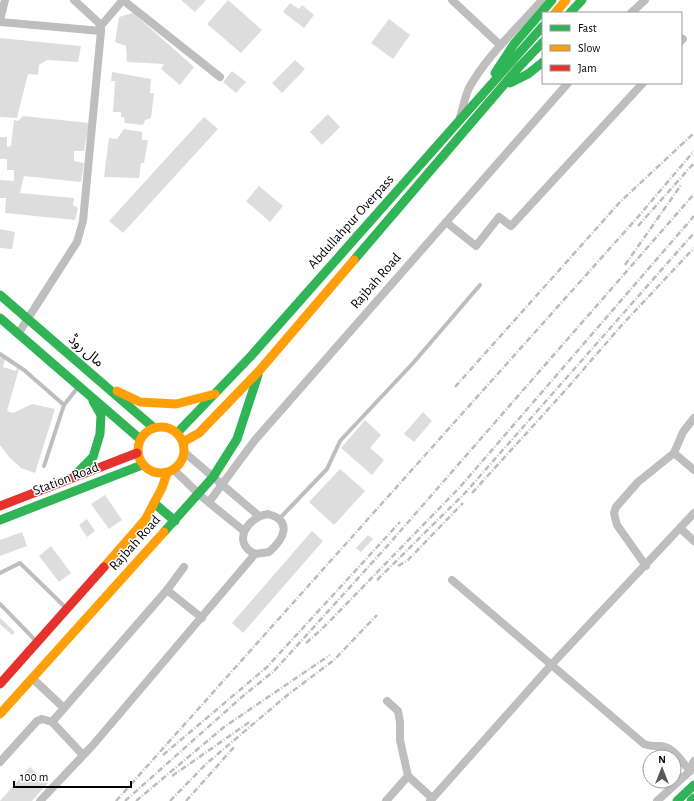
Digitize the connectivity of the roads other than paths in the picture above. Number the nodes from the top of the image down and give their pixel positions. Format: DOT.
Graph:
graph roads {
  1 [pos="5,0"];
  2 [pos="74,0"];
  3 [pos="123,0"];
  4 [pos="542,0"];
  5 [pos="552,0"];
  6 [pos="566,0"];
  7 [pos="582,0"];
  8 [pos="645,0"];
  9 [pos="454,1"];
  10 [pos="572,10"];
  11 [pos="555,12"];
  12 [pos="632,12"];
  13 [pos="0,21"];
  14 [pos="542,27"];
  15 [pos="100,29"];
  16 [pos="542,43"];
  17 [pos="500,44"];
  18 [pos="542,63"];
  19 [pos="220,77"];
  20 [pos="567,84"];
  21 [pos="642,84"];
  22 [pos="503,86"];
  23 [pos="485,92"];
  24 [pos="459,121"];
  25 [pos="446,222"];
  26 [pos="480,285"];
  27 [pos="0,295"];
  28 [pos="28,319"];
  29 [pos="1,321"];
  30 [pos="18,334"];
  31 [pos="0,354"];
  32 [pos="259,371"];
  33 [pos="104,385"];
  34 [pos="78,386"];
  35 [pos="89,394"];
  36 [pos="215,394"];
  37 [pos="64,405"];
  38 [pos="694,418"];
  39 [pos="154,428"];
  40 [pos="177,433"];
  41 [pos="140,440"];
  42 [pos="183,442"];
  43 [pos="184,452"];
  44 [pos="138,453"];
  45 [pos="674,453"];
  46 [pos="142,465"];
  47 [pos="44,466"];
  48 [pos="694,470"];
  49 [pos="170,471"];
  50 [pos="213,477"];
  51 [pos="70,480"];
  52 [pos="221,484"];
  53 [pos="199,493"];
  54 [pos="209,502"];
  55 [pos="154,503"];
  56 [pos="0,506"];
  57 [pos="694,513"];
  58 [pos="259,516"];
  59 [pos="279,519"];
  60 [pos="0,520"];
  61 [pos="175,521"];
  62 [pos="680,528"];
  63 [pos="244,531"];
  64 [pos="694,541"];
  65 [pos="255,554"];
  66 [pos="646,566"];
  67 [pos="184,567"];
  68 [pos="0,573"];
  69 [pos="452,580"];
  70 [pos="168,590"];
  71 [pos="0,604"];
  72 [pos="66,608"];
  73 [pos="202,618"];
  74 [pos="52,640"];
  75 [pos="37,642"];
  76 [pos="552,664"];
  77 [pos="32,678"];
  78 [pos="0,684"];
  79 [pos="387,701"];
  80 [pos="64,708"];
  81 [pos="0,714"];
  82 [pos="52,722"];
  83 [pos="83,755"];
  84 [pos="694,761"];
  85 [pos="0,762"];
  86 [pos="690,770"];
  87 [pos="408,776"];
  88 [pos="694,786"];
  89 [pos="694,798"];
  90 [pos="431,800"];
  91 [pos="40,801"];
  92 [pos="386,801"];
  93 [pos="657,801"];
  94 [pos="677,801"];
  95 [pos="691,801"];
  1 -- 13 [label="street"];
  2 -- 15 [label="street"];
  3 -- 15 [label="street"];
  3 -- 19 [label="street"];
  4 -- 17 [label="street"];
  5 -- 23 [label="main road"];
  6 -- 11 [label="main road"];
  7 -- 10 [label="main road"];
  8 -- 12 [label="street"];
  9 -- 17 [label="street"];
  13 -- 15 [label="street"];
  14 -- 23 [label="main road, Abdullahpur Overpass"];
  15 -- 28 [label="street"];
  16 -- 22 [label="main road, Abdullahpur Overpass"];
  17 -- 24 [label="street"];
  18 -- 22 [label="main road"];
  20 -- 25 [label="street, Rajbah Road"];
  21 -- 25 [label="street"];
  22 -- 32 [label="main road, Abdullahpur Overpass"];
  23 -- 24 [label="main road, Abdullahpur Overpass"];
  24 -- 36 [label="main road, Abdullahpur Overpass"];
  25 -- 52 [label="street, Rajbah Road"];
  26 -- 59 [label="lane"];
  27 -- 28 [label="main road, مال روڈ"];
  28 -- 30 [label="street"];
  28 -- 33 [label="main road, مال روڈ"];
  29 -- 30 [label="main road"];
  30 -- 34 [label="main road"];
  31 -- 37 [label="lane"];
  32 -- 42 [label="main road, Abdullahpur Overpass"];
  32 -- 50 [label="main road, Rajbah Road"];
  33 -- 36 [label="main road"];
  33 -- 39 [label="main road, مال روڈ"];
  34 -- 35 [label="main road"];
  34 -- 37 [label="lane"];
  35 -- 41 [label="main road"];
  35 -- 51 [label="main road"];
  36 -- 40 [label="main road, Abdullahpur Overpass"];
  37 -- 47 [label="lane"];
  38 -- 45 [label="street"];
  39 -- 40 [label="main road"];
  39 -- 41 [label="main road"];
  40 -- 42 [label="main road"];
  41 -- 44 [label="main road"];
  42 -- 43 [label="main road"];
  43 -- 49 [label="main road"];
  43 -- 50 [label="street"];
  44 -- 46 [label="main road"];
  44 -- 51 [label="main road, Station Road"];
  45 -- 48 [label="street"];
  45 -- 66 [label="street"];
  46 -- 49 [label="main road"];
  46 -- 60 [label="main road, Station Road"];
  49 -- 53 [label="street"];
  49 -- 55 [label="main road, Rajbah Road"];
  50 -- 52 [label="street"];
  50 -- 53 [label="main road, Rajbah Road"];
  51 -- 56 [label="main road, Station Road"];
  52 -- 54 [label="street, Rajbah Road"];
  52 -- 58 [label="street"];
  53 -- 54 [label="street"];
  53 -- 61 [label="main road, Rajbah Road"];
  54 -- 63 [label="street"];
  55 -- 61 [label="main road"];
  55 -- 72 [label="main road, Rajbah Road"];
  57 -- 62 [label="street"];
  58 -- 59 [label="street"];
  58 -- 63 [label="street"];
  59 -- 65 [label="street"];
  61 -- 74 [label="main road, Rajbah Road"];
  62 -- 64 [label="street"];
  62 -- 66 [label="street"];
  63 -- 65 [label="street"];
  65 -- 73 [label="street"];
  66 -- 76 [label="street"];
  67 -- 70 [label="street"];
  68 -- 72 [label="lane"];
  69 -- 76 [label="street"];
  70 -- 73 [label="street"];
  70 -- 80 [label="street"];
  71 -- 75 [label="lane"];
  72 -- 74 [label="main road, Rajbah Road"];
  73 -- 83 [label="street"];
  74 -- 75 [label="main road, Rajbah Road"];
  74 -- 77 [label="main road, Rajbah Road"];
  75 -- 78 [label="main road, Rajbah Road"];
  76 -- 86 [label="street"];
  76 -- 90 [label="street"];
  77 -- 80 [label="street"];
  77 -- 81 [label="main road, Rajbah Road"];
  79 -- 87 [label="street"];
  80 -- 82 [label="street"];
  82 -- 83 [label="street"];
  82 -- 85 [label="street"];
  83 -- 91 [label="street"];
  84 -- 86 [label="street"];
  86 -- 93 [label="street"];
  87 -- 90 [label="street"];
  87 -- 92 [label="street"];
  88 -- 94 [label="main road"];
  89 -- 95 [label="main road"];
}
